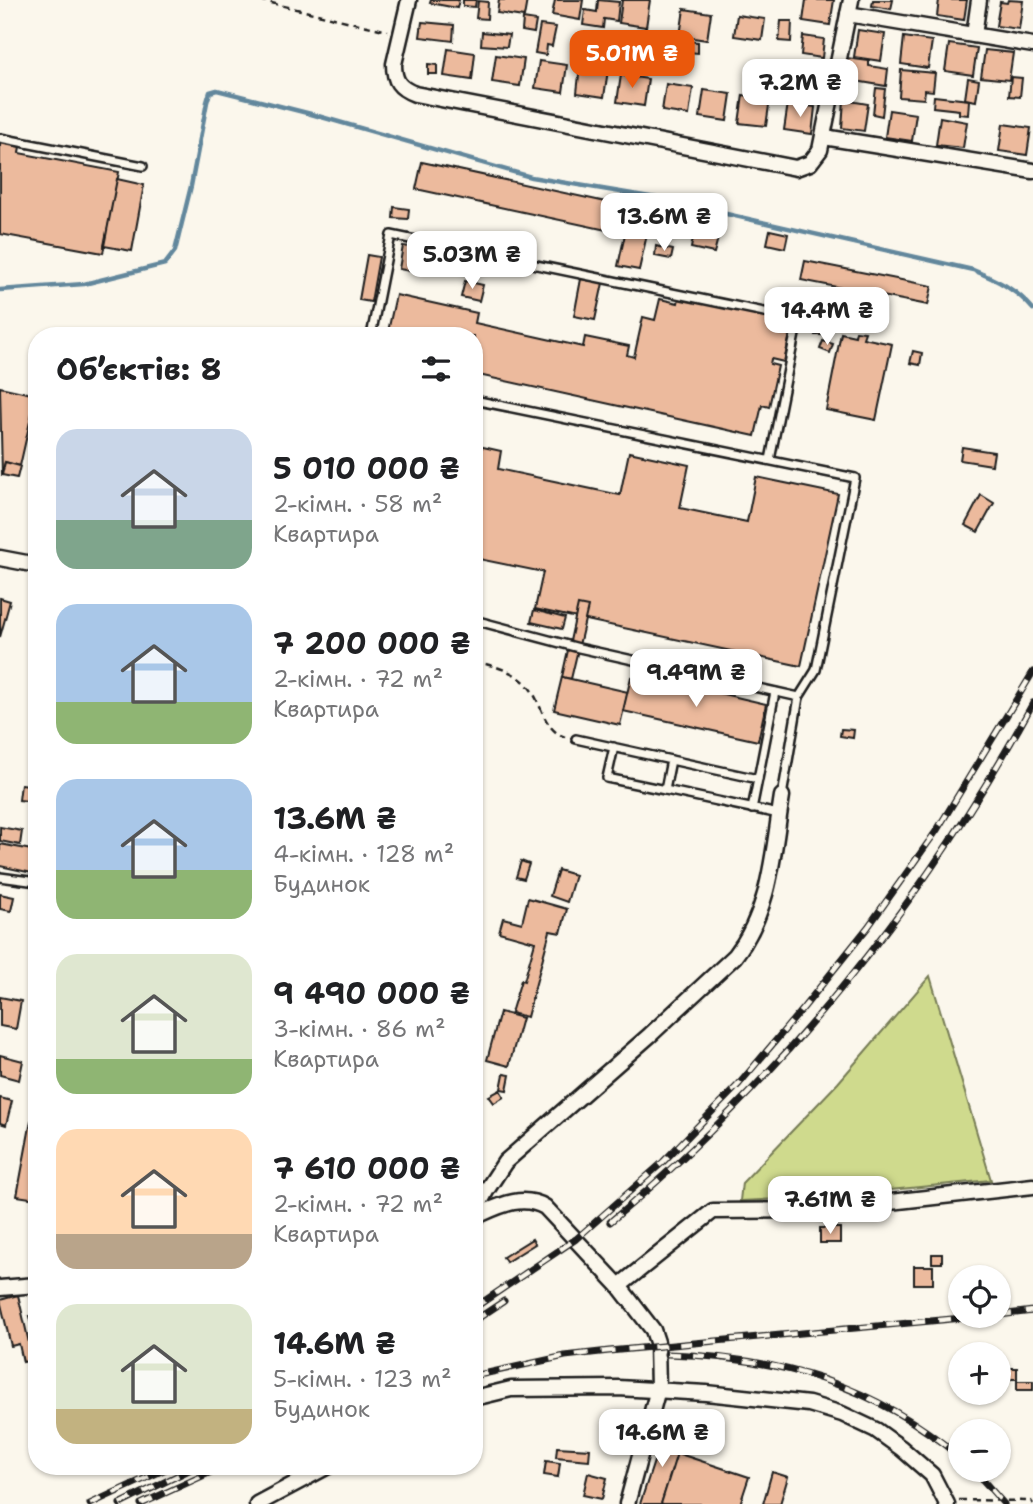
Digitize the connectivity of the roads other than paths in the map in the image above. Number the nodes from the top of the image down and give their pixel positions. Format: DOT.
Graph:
graph roads {
  1 [pos="409,0"];
  2 [pos="979,0"];
  3 [pos="850,7"];
  4 [pos="974,35"];
  5 [pos="1033,44"];
  6 [pos="824,136"];
  7 [pos="0,138"];
  8 [pos="142,166"];
  9 [pos="1033,171"];
  10 [pos="373,327"];
  11 [pos="483,402"];
  12 [pos="770,460"];
  13 [pos="0,558"];
  14 [pos="28,563"];
  15 [pos="483,622"];
  16 [pos="775,692"];
  17 [pos="799,697"];
  18 [pos="576,739"];
  19 [pos="614,747"];
  20 [pos="671,760"];
  21 [pos="758,779"];
  22 [pos="665,790"];
  23 [pos="782,796"];
  24 [pos="752,809"];
  25 [pos="779,814"];
  26 [pos="0,877"];
  27 [pos="28,881"];
  28 [pos="1033,1186"];
  29 [pos="483,1197"];
  30 [pos="483,1213"];
  31 [pos="28,1286"];
  32 [pos="619,1286"];
  33 [pos="0,1288"];
  34 [pos="658,1389"];
  35 [pos="483,1395"];
  36 [pos="311,1475"];
  37 [pos="946,1502"];
  38 [pos="257,1504"];
  39 [pos="627,1504"];
  1 -- 6 [label="street"];
  2 -- 4 [label="street"];
  3 -- 4 [label="street"];
  3 -- 6 [label="street"];
  4 -- 5 [label="street"];
  6 -- 9 [label="street"];
  7 -- 8 [label="lane"];
  10 -- 12 [label="lane"];
  11 -- 12 [label="lane"];
  12 -- 17 [label="lane"];
  13 -- 14 [label="street"];
  15 -- 16 [label="lane"];
  16 -- 17 [label="lane"];
  16 -- 21 [label="lane"];
  17 -- 23 [label="lane"];
  18 -- 19 [label="lane"];
  19 -- 20 [label="lane"];
  19 -- 22 [label="lane"];
  20 -- 21 [label="lane"];
  20 -- 22 [label="lane"];
  21 -- 24 [label="lane"];
  22 -- 24 [label="lane"];
  23 -- 25 [label="street"];
  24 -- 25 [label="lane"];
  25 -- 29 [label="street"];
  26 -- 27 [label="lane"];
  28 -- 32 [label="street"];
  30 -- 32 [label="street"];
  31 -- 33 [label="street"];
  32 -- 34 [label="street"];
  34 -- 35 [label="street"];
  34 -- 37 [label="street"];
  34 -- 39 [label="street"];
  36 -- 38 [label="street"];
}
